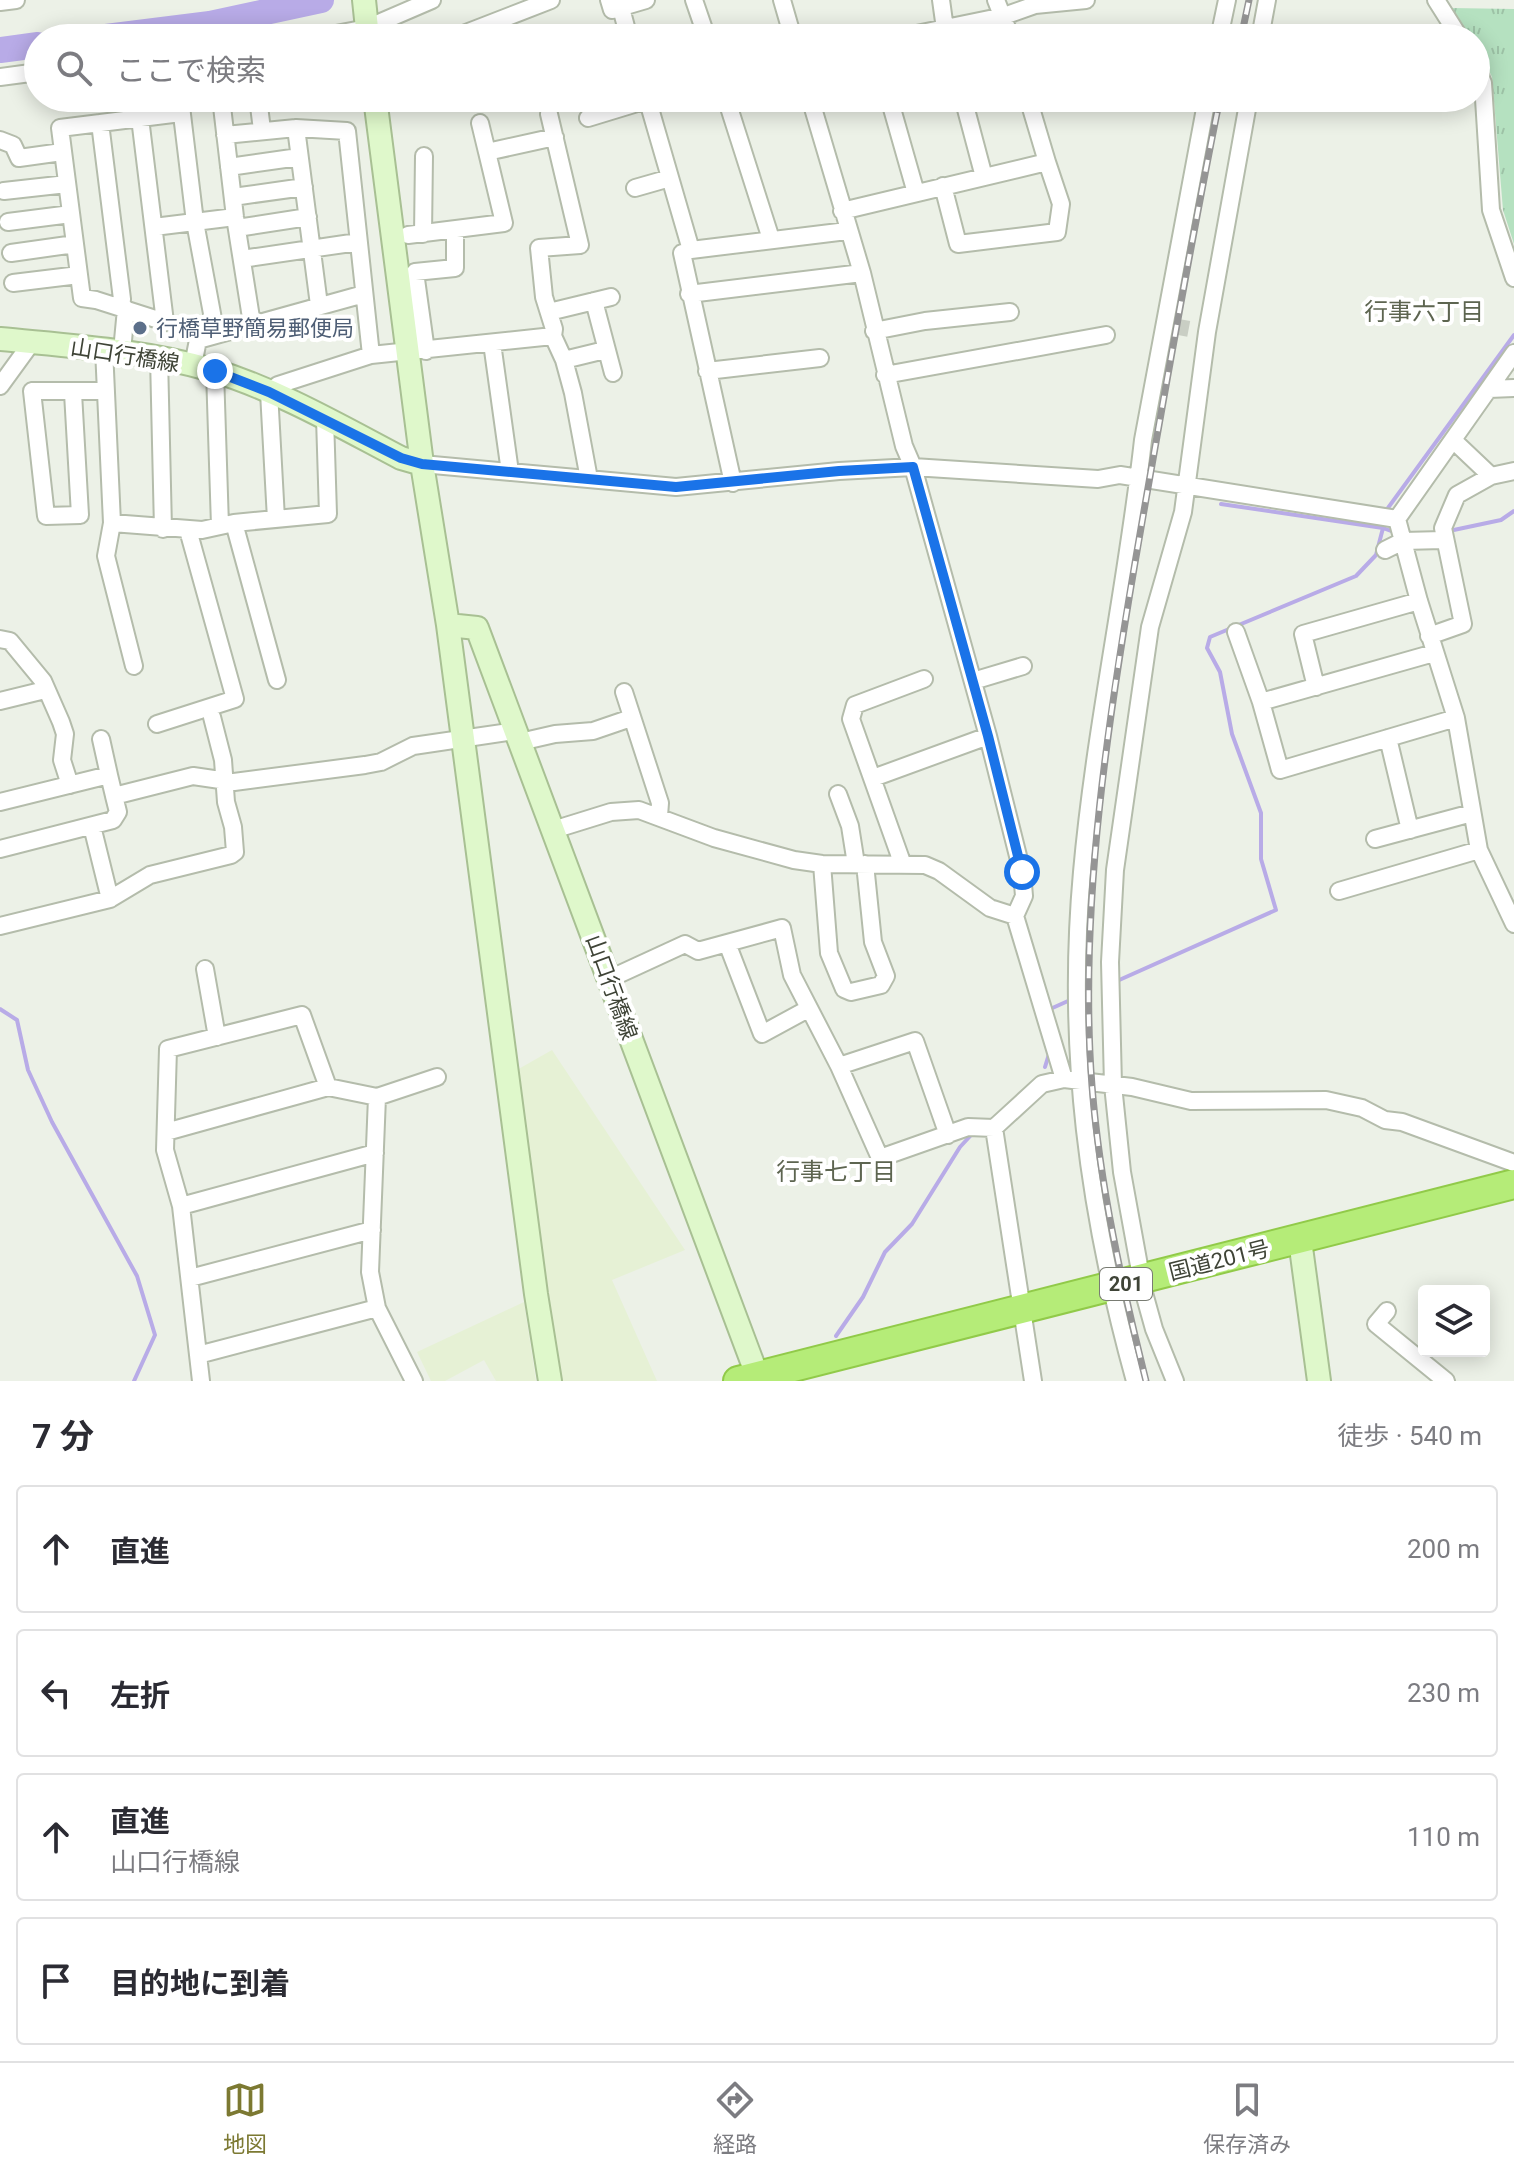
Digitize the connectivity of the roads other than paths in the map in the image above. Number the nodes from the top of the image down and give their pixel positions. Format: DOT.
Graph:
graph roads {
  1 [pos="16,0"];
  2 [pos="432,0"];
  3 [pos="551,0"];
  4 [pos="646,0"];
  5 [pos="694,0"];
  6 [pos="782,0"];
  7 [pos="941,0"];
  8 [pos="996,0"];
  9 [pos="1086,0"];
  10 [pos="1227,0"];
  11 [pos="1267,0"];
  12 [pos="1436,0"];
  13 [pos="0,2"];
  14 [pos="615,4"];
  15 [pos="1004,16"];
  16 [pos="366,20"];
  17 [pos="489,24"];
  18 [pos="623,24"];
  19 [pos="702,24"];
  20 [pos="789,24"];
  21 [pos="944,24"];
  22 [pos="976,24"];
  23 [pos="1007,24"];
  24 [pos="1222,24"];
  25 [pos="1263,24"];
  26 [pos="1451,24"];
  27 [pos="24,74"];
  28 [pos="0,77"];
  29 [pos="160,112"];
  30 [pos="181,112"];
  31 [pos="223,112"];
  32 [pos="260,112"];
  33 [pos="377,112"];
  34 [pos="607,112"];
  35 [pos="651,112"];
  36 [pos="730,112"];
  37 [pos="814,112"];
  38 [pos="893,112"];
  39 [pos="967,112"];
  40 [pos="1032,112"];
  41 [pos="1205,112"];
  42 [pos="1246,112"];
  43 [pos="1485,112"];
  44 [pos="549,114"];
  45 [pos="140,118"];
  46 [pos="588,118"];
  47 [pos="100,123"];
  48 [pos="480,123"];
  49 [pos="296,128"];
  50 [pos="262,130"];
  51 [pos="225,135"];
  52 [pos="555,137"];
  53 [pos="0,140"];
  54 [pos="62,152"];
  55 [pos="487,152"];
  56 [pos="424,156"];
  57 [pos="299,157"];
  58 [pos="1047,162"];
  59 [pos="229,167"];
  60 [pos="984,177"];
  61 [pos="670,178"];
  62 [pos="67,184"];
  63 [pos="943,186"];
  64 [pos="304,187"];
  65 [pos="635,188"];
  66 [pos="4,191"];
  67 [pos="916,193"];
  68 [pos="233,197"];
  69 [pos="842,211"];
  70 [pos="71,214"];
  71 [pos="308,217"];
  72 [pos="8,222"];
  73 [pos="195,222"];
  74 [pos="236,222"];
  75 [pos="154,227"];
  76 [pos="455,230"];
  77 [pos="847,231"];
  78 [pos="771,239"];
  79 [pos="358,242"];
  80 [pos="75,244"];
  81 [pos="312,249"];
  82 [pos="11,253"];
  83 [pos="682,253"];
  84 [pos="242,259"];
  85 [pos="862,273"];
  86 [pos="79,275"];
  87 [pos="1514,278"];
  88 [pos="13,283"];
  89 [pos="364,294"];
  90 [pos="689,294"];
  91 [pos="611,297"];
  92 [pos="594,301"];
  93 [pos="319,305"];
  94 [pos="124,308"];
  95 [pos="549,312"];
  96 [pos="1010,312"];
  97 [pos="252,324"];
  98 [pos="1175,326"];
  99 [pos="874,331"];
  100 [pos="1207,332"];
  101 [pos="216,335"];
  102 [pos="1106,335"];
  103 [pos="553,336"];
  104 [pos="0,339"];
  105 [pos="32,342"];
  106 [pos="492,343"];
  107 [pos="113,350"];
  108 [pos="605,350"];
  109 [pos="417,351"];
  110 [pos="1514,353"];
  111 [pos="371,355"];
  112 [pos="159,357"];
  113 [pos="820,358"];
  114 [pos="564,360"];
  115 [pos="193,365"];
  116 [pos="215,371"];
  117 [pos="707,371"];
  118 [pos="613,373"];
  119 [pos="885,375"];
  120 [pos="0,386"];
  121 [pos="1514,388"];
  122 [pos="1489,389"];
  123 [pos="106,391"];
  124 [pos="269,392"];
  125 [pos="73,393"];
  126 [pos="325,418"];
  127 [pos="1453,440"];
  128 [pos="422,464"];
  129 [pos="913,467"];
  130 [pos="1514,471"];
  131 [pos="510,472"];
  132 [pos="1491,476"];
  133 [pos="1139,477"];
  134 [pos="589,479"];
  135 [pos="733,483"];
  136 [pos="1185,485"];
  137 [pos="276,519"];
  138 [pos="1397,519"];
  139 [pos="112,523"];
  140 [pos="227,525"];
  141 [pos="163,529"];
  142 [pos="188,530"];
  143 [pos="1443,540"];
  144 [pos="1403,541"];
  145 [pos="1385,550"];
  146 [pos="1419,601"];
  147 [pos="448,625"];
  148 [pos="1236,632"];
  149 [pos="1429,636"];
  150 [pos="0,639"];
  151 [pos="1434,653"];
  152 [pos="134,666"];
  153 [pos="1023,666"];
  154 [pos="924,679"];
  155 [pos="277,680"];
  156 [pos="973,681"];
  157 [pos="1316,687"];
  158 [pos="45,690"];
  159 [pos="624,692"];
  160 [pos="0,701"];
  161 [pos="1261,702"];
  162 [pos="212,717"];
  163 [pos="631,718"];
  164 [pos="1456,718"];
  165 [pos="157,724"];
  166 [pos="517,736"];
  167 [pos="988,736"];
  168 [pos="463,738"];
  169 [pos="1388,738"];
  170 [pos="101,739"];
  171 [pos="109,775"];
  172 [pos="873,778"];
  173 [pos="224,781"];
  174 [pos="70,785"];
  175 [pos="838,794"];
  176 [pos="114,796"];
  177 [pos="0,802"];
  178 [pos="1472,813"];
  179 [pos="659,816"];
  180 [pos="92,826"];
  181 [pos="553,830"];
  182 [pos="1410,830"];
  183 [pos="1375,839"];
  184 [pos="0,849"];
  185 [pos="1479,850"];
  186 [pos="822,864"];
  187 [pos="860,864"];
  188 [pos="903,865"];
  189 [pos="1339,891"];
  190 [pos="110,899"];
  191 [pos="1015,916"];
  192 [pos="1514,924"];
  193 [pos="0,926"];
  194 [pos="727,943"];
  195 [pos="205,969"];
  196 [pos="609,979"];
  197 [pos="808,1009"];
  198 [pos="217,1037"];
  199 [pos="839,1066"];
  200 [pos="437,1077"];
  201 [pos="1071,1080"];
  202 [pos="1113,1085"];
  203 [pos="328,1087"];
  204 [pos="377,1097"];
  205 [pos="994,1128"];
  206 [pos="166,1132"];
  207 [pos="948,1135"];
  208 [pos="375,1153"];
  209 [pos="1514,1163"];
  210 [pos="1514,1184"];
  211 [pos="181,1206"];
  212 [pos="372,1230"];
  213 [pos="1300,1240"];
  214 [pos="190,1278"];
  215 [pos="1141,1280"];
  216 [pos="1112,1288"];
  217 [pos="377,1308"];
  218 [pos="1023,1308"];
  219 [pos="1387,1311"];
  220 [pos="198,1355"];
  221 [pos="752,1379"];
  222 [pos="201,1381"];
  223 [pos="414,1381"];
  224 [pos="550,1381"];
  225 [pos="1033,1381"];
  226 [pos="1135,1381"];
  227 [pos="1175,1381"];
  228 [pos="1319,1381"];
  229 [pos="1446,1381"];
  1 -- 13 [label="street"];
  2 -- 16 [label="street"];
  3 -- 17 [label="street"];
  4 -- 14 [label="street"];
  5 -- 19 [label="street"];
  6 -- 20 [label="street"];
  7 -- 21 [label="street"];
  8 -- 15 [label="street"];
  9 -- 15 [label="street"];
  10 -- 24 [label="street"];
  11 -- 25 [label="street"];
  12 -- 26 [label="street"];
  14 -- 18 [label="street"];
  15 -- 22 [label="street"];
  15 -- 23 [label="street"];
  27 -- 28 [label="street"];
  29 -- 45 [label="street"];
  30 -- 73 [label="street"];
  31 -- 51 [label="street"];
  32 -- 50 [label="street"];
  33 -- 109 [label="main road"];
  34 -- 46 [label="street"];
  35 -- 61 [label="street"];
  36 -- 78 [label="street"];
  37 -- 69 [label="street"];
  38 -- 67 [label="street"];
  39 -- 60 [label="street"];
  40 -- 58 [label="street"];
  41 -- 98 [label="street"];
  42 -- 100 [label="street"];
  43 -- 87 [label="street"];
  44 -- 52 [label="street"];
  45 -- 47 [label="street"];
  45 -- 75 [label="street"];
  47 -- 54 [label="street"];
  47 -- 94 [label="street"];
  48 -- 55 [label="street"];
  49 -- 50 [label="street"];
  49 -- 57 [label="street"];
  49 -- 79 [label="street"];
  50 -- 51 [label="street"];
  51 -- 59 [label="street"];
  52 -- 55 [label="street"];
  52 -- 95 [label="street"];
  53 -- 54 [label="street"];
  54 -- 62 [label="street"];
  55 -- 76 [label="street"];
  56 -- 76 [label="street"];
  57 -- 59 [label="street"];
  57 -- 64 [label="street"];
  58 -- 60 [label="street"];
  58 -- 63 [label="street"];
  59 -- 68 [label="street"];
  60 -- 63 [label="street"];
  61 -- 65 [label="street"];
  61 -- 78 [label="street"];
  62 -- 66 [label="street"];
  62 -- 70 [label="street"];
  63 -- 67 [label="street"];
  64 -- 68 [label="street"];
  64 -- 71 [label="street"];
  67 -- 69 [label="street"];
  68 -- 74 [label="street"];
  69 -- 77 [label="street"];
  70 -- 72 [label="street"];
  70 -- 80 [label="street"];
  71 -- 74 [label="street"];
  71 -- 81 [label="street"];
  73 -- 74 [label="street"];
  73 -- 75 [label="street"];
  73 -- 101 [label="street"];
  74 -- 84 [label="street"];
  75 -- 94 [label="street"];
  76 -- 109 [label="street"];
  77 -- 78 [label="street"];
  77 -- 85 [label="street"];
  79 -- 81 [label="street"];
  79 -- 89 [label="street"];
  80 -- 82 [label="street"];
  80 -- 86 [label="street"];
  81 -- 84 [label="street"];
  81 -- 93 [label="street"];
  83 -- 90 [label="street"];
  84 -- 97 [label="street"];
  85 -- 90 [label="street"];
  85 -- 99 [label="street"];
  86 -- 88 [label="street"];
  86 -- 94 [label="street"];
  89 -- 93 [label="street"];
  89 -- 111 [label="street"];
  90 -- 117 [label="street"];
  91 -- 92 [label="street"];
  92 -- 95 [label="street"];
  92 -- 108 [label="street"];
  93 -- 97 [label="street"];
  94 -- 107 [label="street"];
  95 -- 103 [label="street"];
  96 -- 99 [label="street"];
  97 -- 101 [label="street"];
  98 -- 100 [label="street"];
  98 -- 133 [label="street"];
  99 -- 119 [label="street"];
  100 -- 136 [label="street"];
  101 -- 115 [label="street"];
  102 -- 119 [label="street"];
  103 -- 106 [label="street"];
  103 -- 114 [label="street"];
  104 -- 105 [label="main road, 山口行橋線"];
  105 -- 107 [label="main road, 山口行橋線"];
  105 -- 120 [label="street"];
  106 -- 109 [label="street"];
  106 -- 131 [label="street"];
  107 -- 112 [label="main road, 山口行橋線"];
  107 -- 123 [label="street"];
  108 -- 114 [label="street"];
  108 -- 118 [label="street"];
  109 -- 111 [label="street"];
  109 -- 128 [label="main road"];
  110 -- 122 [label="street"];
  111 -- 124 [label="street"];
  112 -- 115 [label="main road, 山口行橋線"];
  112 -- 141 [label="street"];
  113 -- 117 [label="street"];
  114 -- 134 [label="street"];
  115 -- 116 [label="main road, 山口行橋線"];
  116 -- 124 [label="main road, 山口行橋線"];
  116 -- 140 [label="street"];
  117 -- 135 [label="street"];
  119 -- 129 [label="street"];
  121 -- 122 [label="street"];
  122 -- 127 [label="street"];
  123 -- 125 [label="street"];
  123 -- 139 [label="street"];
  124 -- 126 [label="main road, 山口行橋線"];
  124 -- 137 [label="street"];
  125 -- 125 [label="street"];
  126 -- 128 [label="main road, 山口行橋線"];
  126 -- 137 [label="street"];
  127 -- 132 [label="street"];
  127 -- 138 [label="street"];
  128 -- 131 [label="street"];
  128 -- 147 [label="main road"];
  129 -- 133 [label="street"];
  129 -- 135 [label="street"];
  129 -- 156 [label="street"];
  130 -- 132 [label="street"];
  131 -- 134 [label="street"];
  132 -- 143 [label="street"];
  133 -- 136 [label="street"];
  133 -- 201 [label="street"];
  134 -- 135 [label="street"];
  136 -- 138 [label="street"];
  136 -- 202 [label="street"];
  137 -- 140 [label="street"];
  138 -- 144 [label="street"];
  139 -- 141 [label="street"];
  139 -- 152 [label="street"];
  140 -- 142 [label="street"];
  140 -- 155 [label="street"];
  141 -- 142 [label="street"];
  142 -- 165 [label="street"];
  143 -- 144 [label="street"];
  143 -- 149 [label="street"];
  144 -- 145 [label="street"];
  144 -- 146 [label="street"];
  146 -- 149 [label="street"];
  146 -- 157 [label="street"];
  147 -- 166 [label="main road, 山口行橋線"];
  147 -- 168 [label="main road"];
  148 -- 161 [label="street"];
  149 -- 151 [label="street"];
  150 -- 158 [label="street"];
  151 -- 157 [label="street"];
  151 -- 164 [label="street"];
  153 -- 156 [label="street"];
  154 -- 172 [label="street"];
  156 -- 167 [label="street"];
  157 -- 161 [label="street"];
  158 -- 160 [label="street"];
  158 -- 174 [label="street"];
  159 -- 163 [label="street"];
  161 -- 169 [label="street"];
  162 -- 173 [label="street"];
  163 -- 166 [label="street"];
  163 -- 179 [label="street"];
  164 -- 169 [label="street"];
  164 -- 178 [label="street"];
  166 -- 168 [label="street"];
  166 -- 181 [label="main road, 山口行橋線"];
  167 -- 172 [label="street"];
  167 -- 191 [label="street"];
  168 -- 173 [label="street"];
  168 -- 224 [label="main road"];
  169 -- 182 [label="street"];
  170 -- 171 [label="street"];
  171 -- 174 [label="street"];
  171 -- 176 [label="street"];
  172 -- 188 [label="street"];
  173 -- 176 [label="street"];
  173 -- 190 [label="street"];
  174 -- 177 [label="street"];
  175 -- 187 [label="street"];
  176 -- 180 [label="street"];
  178 -- 182 [label="street"];
  178 -- 185 [label="street"];
  179 -- 181 [label="street"];
  179 -- 186 [label="street"];
  180 -- 184 [label="street"];
  180 -- 190 [label="street"];
  181 -- 196 [label="main road, 山口行橋線"];
  182 -- 183 [label="street"];
  185 -- 189 [label="street"];
  185 -- 192 [label="street"];
  186 -- 187 [label="street"];
  186 -- 187 [label="street"];
  187 -- 188 [label="street"];
  188 -- 191 [label="street"];
  190 -- 193 [label="street"];
  191 -- 201 [label="street"];
  194 -- 196 [label="street"];
  194 -- 197 [label="street"];
  194 -- 197 [label="street"];
  195 -- 198 [label="street"];
  196 -- 221 [label="main road, 山口行橋線"];
  197 -- 199 [label="street"];
  198 -- 203 [label="street"];
  198 -- 206 [label="street"];
  199 -- 207 [label="street"];
  199 -- 207 [label="street"];
  200 -- 204 [label="street"];
  201 -- 202 [label="street"];
  201 -- 205 [label="street"];
  201 -- 216 [label="street"];
  202 -- 209 [label="street"];
  202 -- 215 [label="street"];
  203 -- 204 [label="street"];
  203 -- 206 [label="street"];
  204 -- 208 [label="street"];
  205 -- 207 [label="street"];
  205 -- 218 [label="street"];
  206 -- 211 [label="street"];
  208 -- 211 [label="street"];
  208 -- 212 [label="street"];
  210 -- 213 [label="highway, 国道201号 / 201"];
  211 -- 214 [label="street"];
  212 -- 214 [label="street"];
  212 -- 217 [label="street"];
  213 -- 215 [label="highway, 国道201号 / 201"];
  213 -- 228 [label="main road"];
  214 -- 220 [label="street"];
  215 -- 216 [label="highway, 国道201号 / 201"];
  215 -- 227 [label="street"];
  216 -- 218 [label="highway, 国道201号 / 201"];
  216 -- 226 [label="street"];
  217 -- 220 [label="street"];
  217 -- 223 [label="street"];
  218 -- 221 [label="highway, 国道201号 / 201"];
  218 -- 225 [label="street"];
  219 -- 229 [label="street"];
  220 -- 222 [label="street"];
}
